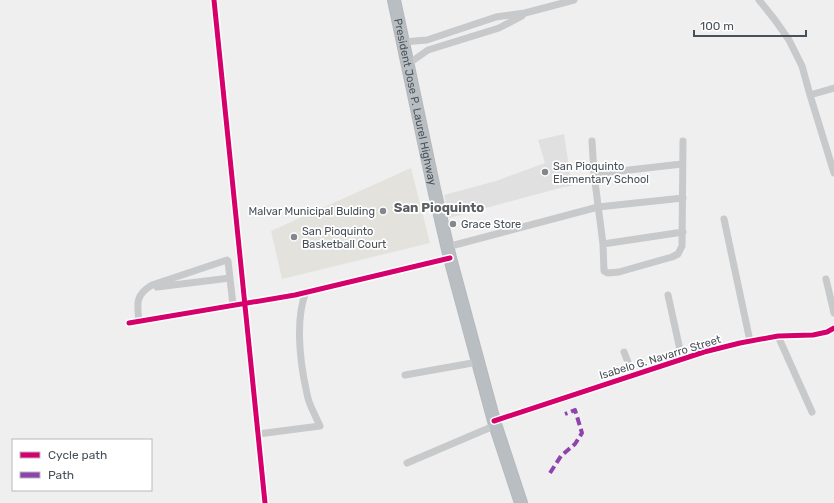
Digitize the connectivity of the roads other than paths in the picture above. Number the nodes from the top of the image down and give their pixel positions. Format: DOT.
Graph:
graph roads {
  1 [pos="214,0"];
  2 [pos="394,0"];
  3 [pos="574,0"];
  4 [pos="759,0"];
  5 [pos="525,14"];
  6 [pos="496,17"];
  7 [pos="500,28"];
  8 [pos="403,42"];
  9 [pos="408,64"];
  10 [pos="834,88"];
  11 [pos="810,95"];
  12 [pos="592,141"];
  13 [pos="683,141"];
  14 [pos="682,164"];
  15 [pos="834,173"];
  16 [pos="594,174"];
  17 [pos="683,198"];
  18 [pos="598,207"];
  19 [pos="724,219"];
  20 [pos="683,232"];
  21 [pos="603,244"];
  22 [pos="449,253"];
  23 [pos="230,278"];
  24 [pos="826,279"];
  25 [pos="147,288"];
  26 [pos="306,292"];
  27 [pos="668,295"];
  28 [pos="245,304"];
  29 [pos="233,306"];
  30 [pos="834,313"];
  31 [pos="138,321"];
  32 [pos="129,323"];
  33 [pos="834,328"];
  34 [pos="778,336"];
  35 [pos="750,341"];
  36 [pos="624,352"];
  37 [pos="682,359"];
  38 [pos="478,362"];
  39 [pos="405,375"];
  40 [pos="633,375"];
  41 [pos="812,412"];
  42 [pos="495,423"];
  43 [pos="258,434"];
  44 [pos="407,463"];
  45 [pos="265,503"];
  46 [pos="521,503"];
  1 -- 28 [label="street"];
  2 -- 8 [label="highway, President Jose P. Laurel Highway"];
  3 -- 5 [label="street"];
  4 -- 11 [label="street"];
  5 -- 6 [label="street"];
  5 -- 7 [label="street"];
  6 -- 7 [label="street"];
  6 -- 8 [label="street"];
  7 -- 9 [label="street"];
  8 -- 9 [label="highway, President Jose P. Laurel Highway"];
  9 -- 22 [label="highway, President Jose P. Laurel Highway"];
  10 -- 11 [label="street"];
  11 -- 15 [label="street"];
  12 -- 16 [label="street"];
  13 -- 14 [label="street"];
  14 -- 16 [label="street"];
  14 -- 17 [label="street"];
  16 -- 18 [label="street"];
  17 -- 18 [label="street"];
  17 -- 20 [label="street"];
  18 -- 21 [label="street"];
  18 -- 22 [label="street"];
  19 -- 35 [label="street"];
  20 -- 21 [label="street"];
  20 -- 21 [label="street"];
  22 -- 26 [label="street"];
  22 -- 38 [label="highway, President Jose P. Laurel Highway"];
  23 -- 25 [label="street"];
  23 -- 25 [label="street"];
  23 -- 29 [label="street"];
  24 -- 30 [label="street"];
  25 -- 31 [label="street"];
  26 -- 28 [label="street"];
  26 -- 43 [label="street"];
  27 -- 37 [label="street"];
  28 -- 29 [label="street"];
  28 -- 43 [label="street"];
  29 -- 31 [label="street"];
  31 -- 32 [label="street"];
  33 -- 34 [label="street, Isabelo G. Navarro Street"];
  34 -- 35 [label="street, Isabelo G. Navarro Street"];
  34 -- 41 [label="street"];
  35 -- 37 [label="street, Isabelo G. Navarro Street"];
  36 -- 40 [label="street"];
  37 -- 40 [label="street, Isabelo G. Navarro Street"];
  38 -- 39 [label="street"];
  38 -- 42 [label="highway, President Jose P. Laurel Highway"];
  40 -- 42 [label="street, Isabelo G. Navarro Street"];
  42 -- 44 [label="street, Isabelo G. Navarro Street"];
  42 -- 46 [label="highway, President Jose P. Laurel Highway"];
  43 -- 45 [label="street"];
}
